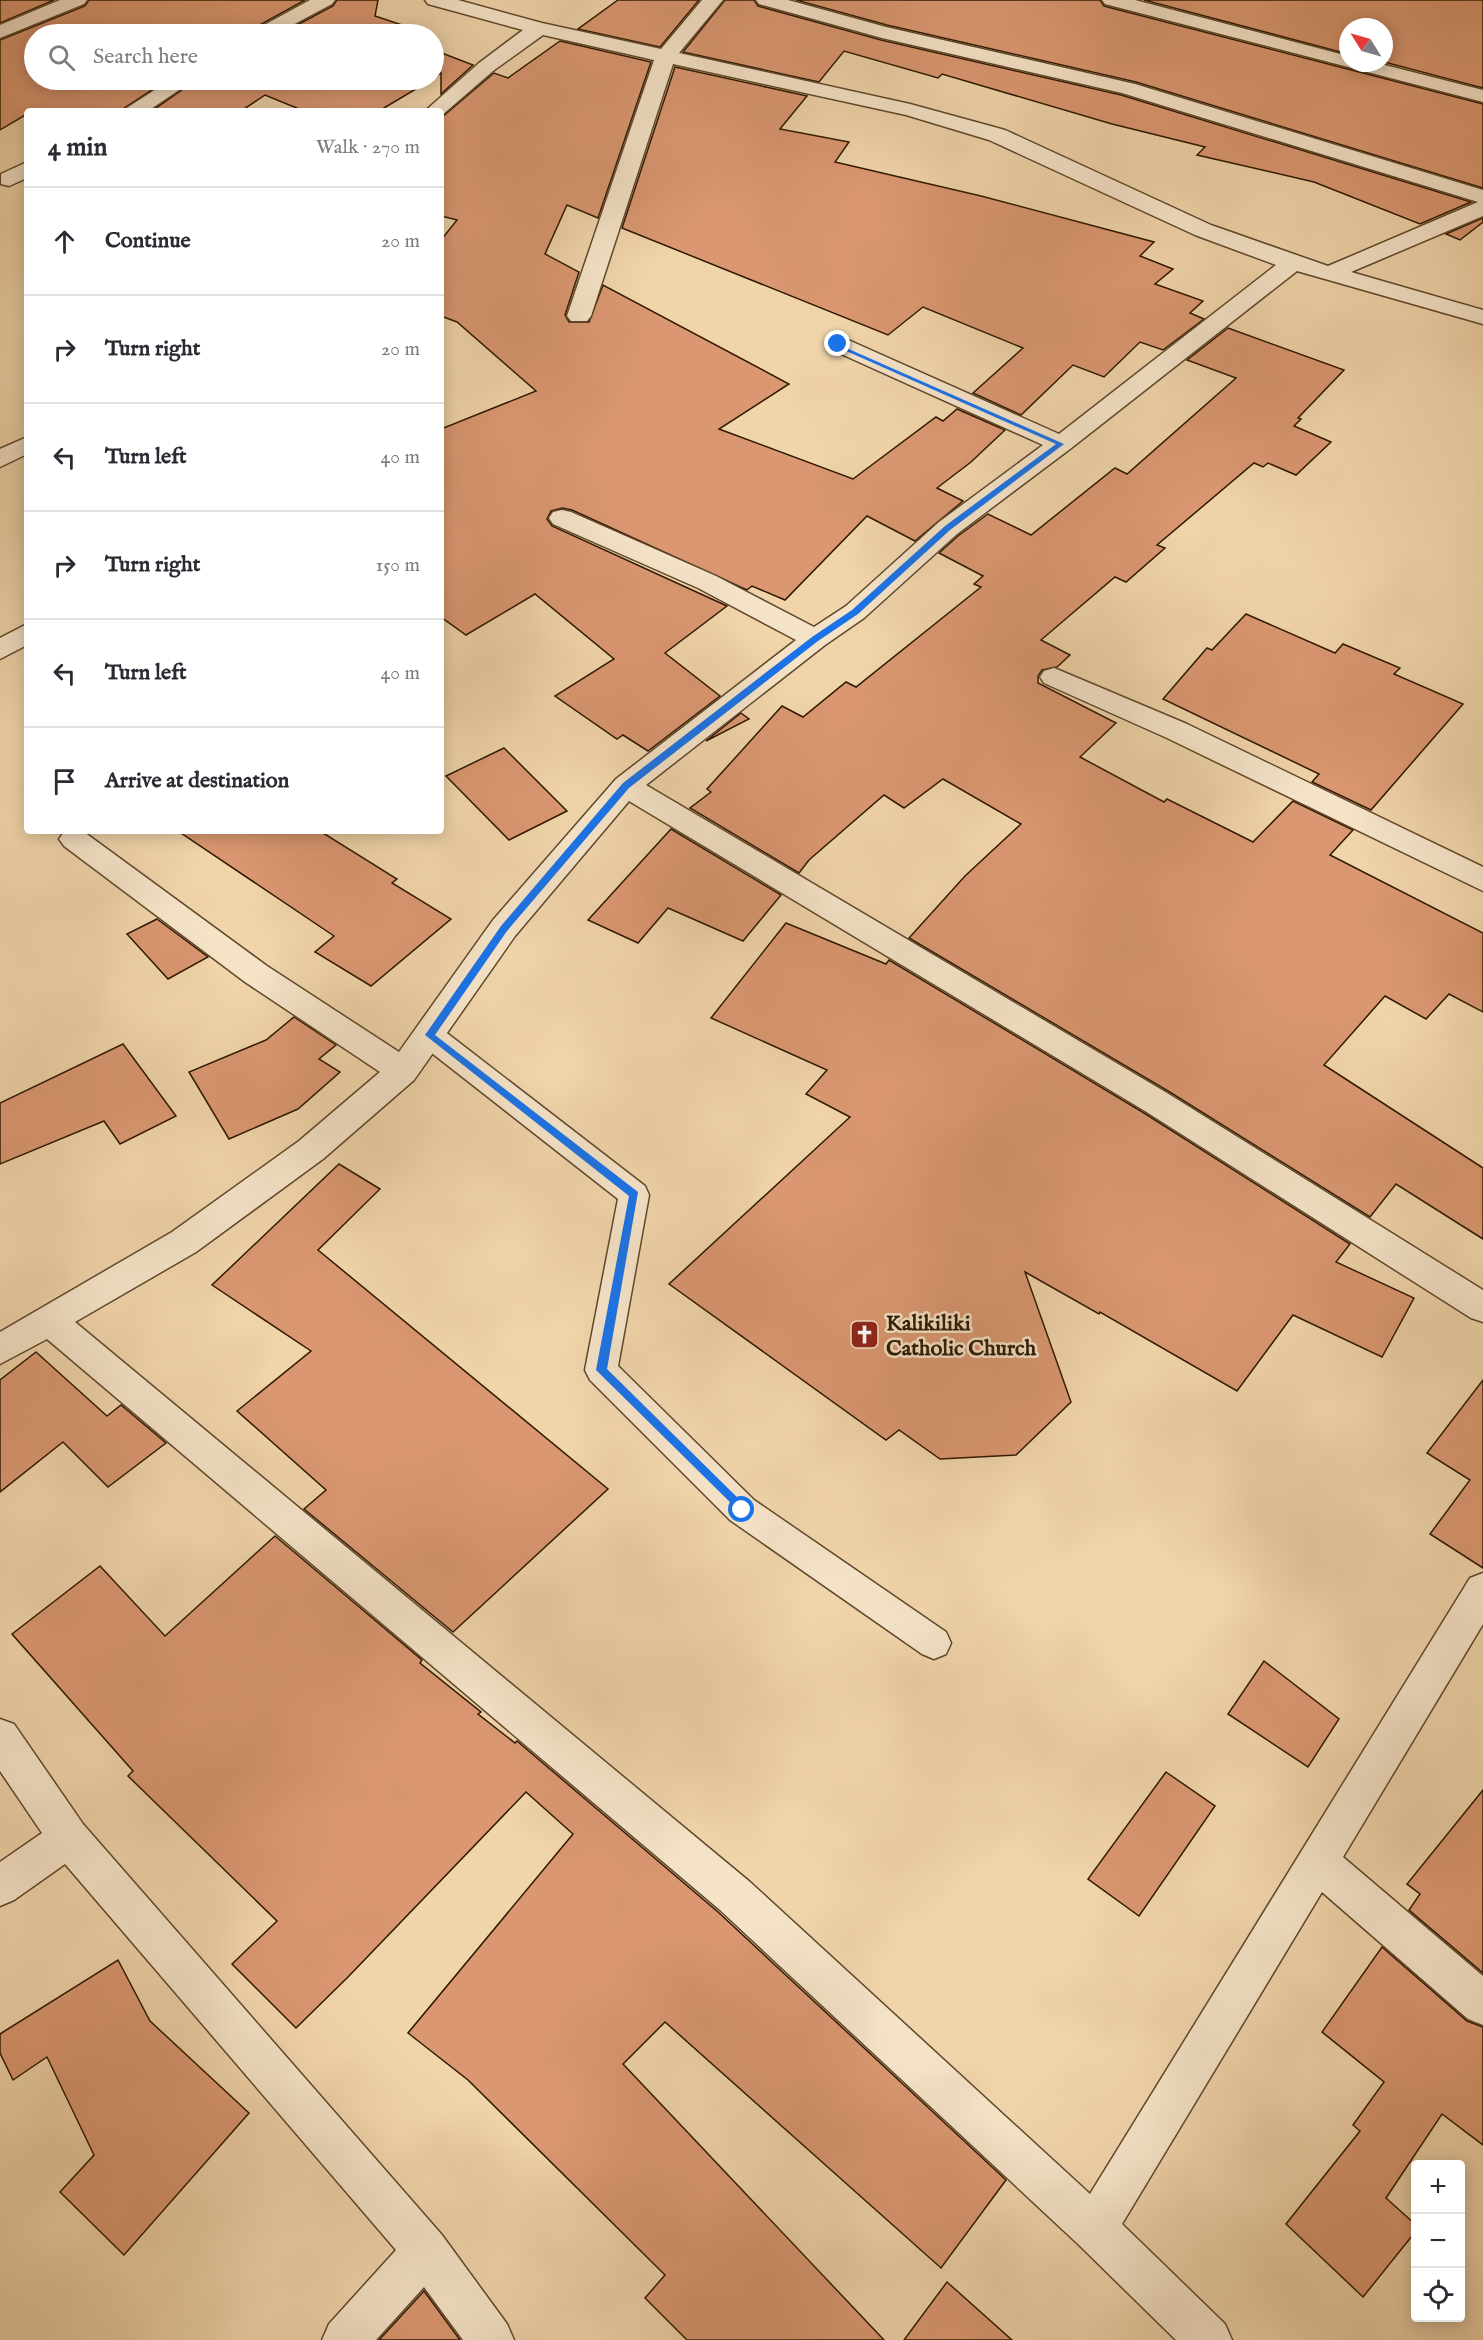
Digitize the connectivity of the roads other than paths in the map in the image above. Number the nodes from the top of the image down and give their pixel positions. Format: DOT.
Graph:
graph roads {
  1 [pos="77,0"];
  2 [pos="325,0"];
  3 [pos="435,0"];
  4 [pos="714,0"];
  5 [pos="766,0"];
  6 [pos="1112,0"];
  7 [pos="281,24"];
  8 [pos="539,28"];
  9 [pos="0,32"];
  10 [pos="664,57"];
  11 [pos="1339,60"];
  12 [pos="1388,72"];
  13 [pos="168,90"];
  14 [pos="1483,96"];
  15 [pos="138,108"];
  16 [pos="439,108"];
  17 [pos="1483,196"];
  18 [pos="1483,208"];
  19 [pos="1293,263"];
  20 [pos="1330,273"];
  21 [pos="579,316"];
  22 [pos="1483,317"];
  23 [pos="838,344"];
  24 [pos="1061,444"];
  25 [pos="24,446"];
  26 [pos="0,459"];
  27 [pos="562,518"];
  28 [pos="24,635"];
  29 [pos="815,639"];
  30 [pos="0,650"];
  31 [pos="1054,677"];
  32 [pos="626,786"];
  33 [pos="74,839"];
  34 [pos="1483,880"];
  35 [pos="429,1035"];
  36 [pos="403,1071"];
  37 [pos="1483,1308"];
  38 [pos="48,1320"];
  39 [pos="0,1349"];
  40 [pos="1483,1590"];
  41 [pos="934,1642"];
  42 [pos="0,1737"];
  43 [pos="69,1838"];
  44 [pos="1317,1862"];
  45 [pos="0,1886"];
  46 [pos="1483,2004"];
  47 [pos="1094,2228"];
  48 [pos="426,2251"];
  49 [pos="345,2340"];
  50 [pos="491,2340"];
  51 [pos="1209,2340"];
  1 -- 9 [label="street"];
  2 -- 7 [label="street"];
  3 -- 8 [label="street"];
  4 -- 10 [label="street"];
  5 -- 17 [label="street"];
  6 -- 11 [label="street"];
  8 -- 10 [label="street"];
  8 -- 16 [label="street"];
  10 -- 19 [label="street"];
  10 -- 21 [label="street"];
  12 -- 14 [label="street"];
  13 -- 15 [label="street"];
  18 -- 20 [label="street"];
  19 -- 20 [label="street"];
  19 -- 24 [label="street"];
  20 -- 22 [label="street"];
  23 -- 24 [label="street"];
  24 -- 29 [label="street"];
  25 -- 26 [label="street"];
  27 -- 29 [label="street"];
  28 -- 30 [label="street"];
  29 -- 32 [label="street"];
  31 -- 34 [label="street"];
  32 -- 35 [label="street"];
  32 -- 37 [label="street"];
  33 -- 36 [label="street"];
  35 -- 36 [label="street"];
  35 -- 41 [label="lane"];
  36 -- 38 [label="street"];
  38 -- 39 [label="street"];
  38 -- 47 [label="street"];
  40 -- 44 [label="street"];
  42 -- 43 [label="street"];
  43 -- 45 [label="street"];
  43 -- 48 [label="street"];
  44 -- 46 [label="street"];
  44 -- 47 [label="street"];
  47 -- 51 [label="street"];
  48 -- 49 [label="street"];
  48 -- 50 [label="street"];
}
